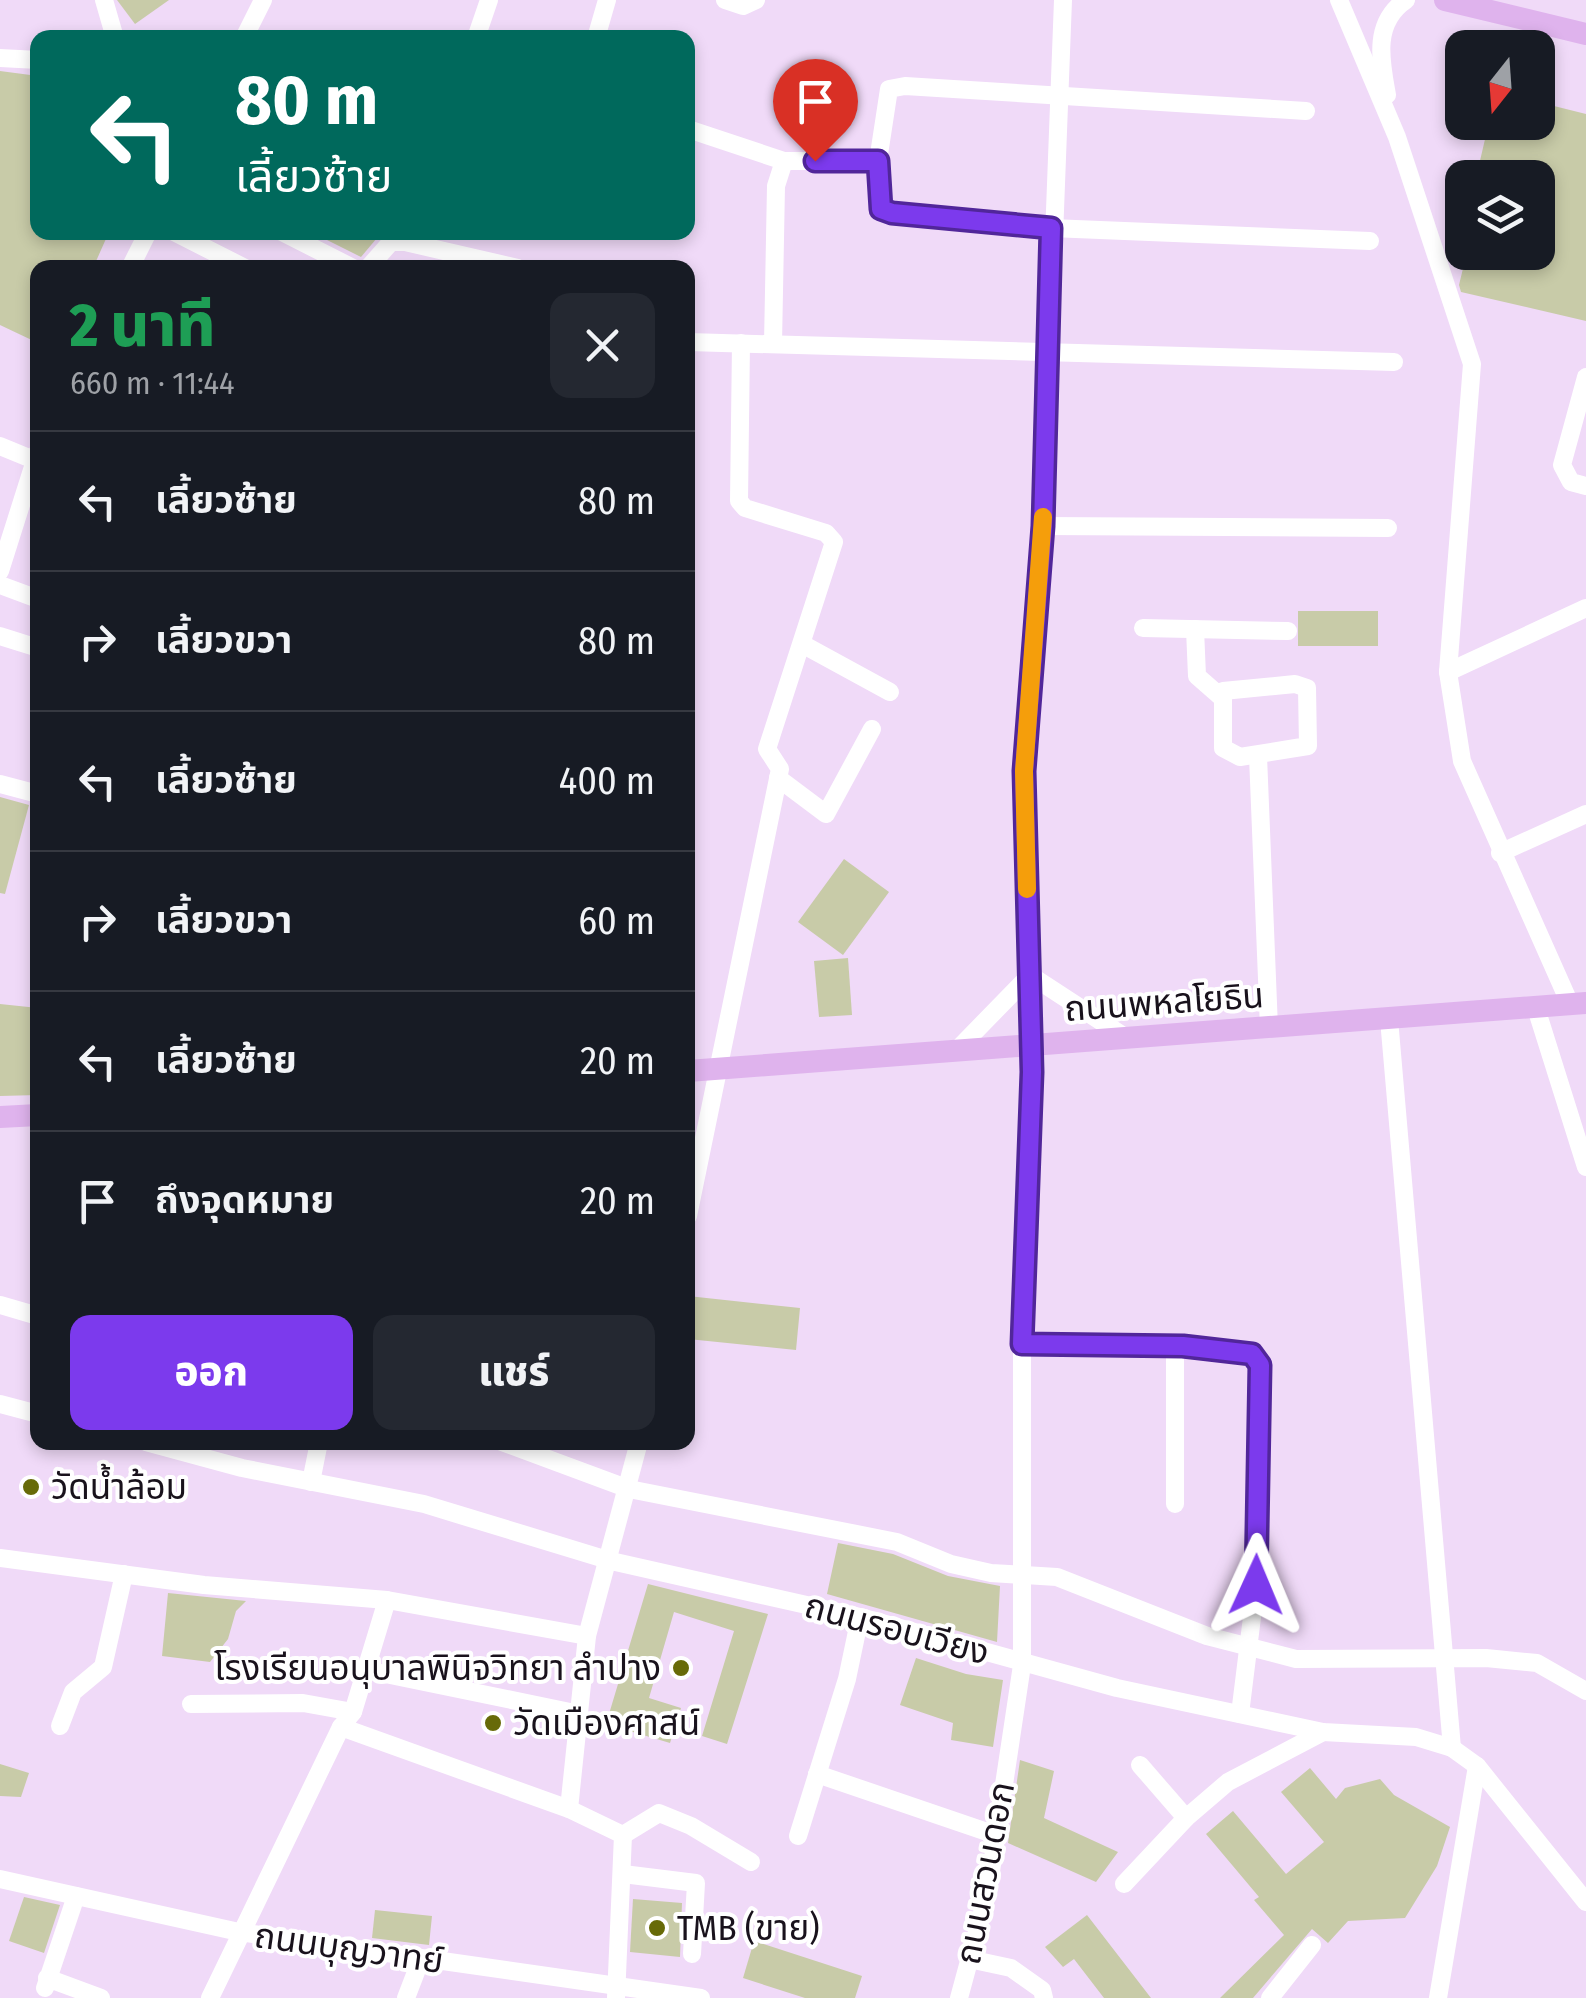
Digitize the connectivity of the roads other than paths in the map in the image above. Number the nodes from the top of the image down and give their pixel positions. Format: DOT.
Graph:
graph roads {
  1 [pos="104,0"];
  2 [pos="263,0"];
  3 [pos="489,0"];
  4 [pos="607,0"];
  5 [pos="725,0"];
  6 [pos="756,0"];
  7 [pos="1063,0"];
  8 [pos="1338,0"];
  9 [pos="1406,0"];
  10 [pos="1445,0"];
  11 [pos="113,30"];
  12 [pos="248,30"];
  13 [pos="479,30"];
  14 [pos="598,30"];
  15 [pos="1586,34"];
  16 [pos="0,58"];
  17 [pos="30,60"];
  18 [pos="1058,98"];
  19 [pos="1306,111"];
  20 [pos="695,131"];
  21 [pos="1397,137"];
  22 [pos="784,161"];
  23 [pos="878,161"];
  24 [pos="1051,228"];
  25 [pos="190,240"];
  26 [pos="298,240"];
  27 [pos="398,240"];
  28 [pos="420,240"];
  29 [pos="1370,241"];
  30 [pos="229,260"];
  31 [pos="337,260"];
  32 [pos="375,260"];
  33 [pos="490,260"];
  34 [pos="695,342"];
  35 [pos="740,343"];
  36 [pos="773,344"];
  37 [pos="1050,354"];
  38 [pos="1394,362"];
  39 [pos="1586,377"];
  40 [pos="1579,426"];
  41 [pos="0,446"];
  42 [pos="30,454"];
  43 [pos="30,474"];
  44 [pos="1586,486"];
  45 [pos="1043,526"];
  46 [pos="1388,528"];
  47 [pos="0,571"];
  48 [pos="0,585"];
  49 [pos="30,596"];
  50 [pos="1586,608"];
  51 [pos="1143,628"];
  52 [pos="1195,629"];
  53 [pos="1288,631"];
  54 [pos="0,636"];
  55 [pos="802,644"];
  56 [pos="30,645"];
  57 [pos="1448,672"];
  58 [pos="890,692"];
  59 [pos="1222,697"];
  60 [pos="872,730"];
  61 [pos="1258,756"];
  62 [pos="778,778"];
  63 [pos="0,784"];
  64 [pos="30,792"];
  65 [pos="1586,814"];
  66 [pos="1500,853"];
  67 [pos="1030,976"];
  68 [pos="1578,1004"];
  69 [pos="1536,1008"];
  70 [pos="1390,1019"];
  71 [pos="1270,1028"];
  72 [pos="1128,1040"];
  73 [pos="1032,1047"];
  74 [pos="954,1052"];
  75 [pos="721,1068"];
  76 [pos="695,1070"];
  77 [pos="30,1116"];
  78 [pos="0,1118"];
  79 [pos="1586,1166"];
  80 [pos="695,1185"];
  81 [pos="0,1305"];
  82 [pos="30,1314"];
  83 [pos="1022,1344"];
  84 [pos="1175,1346"];
  85 [pos="0,1404"];
  86 [pos="30,1412"];
  87 [pos="179,1450"];
  88 [pos="317,1450"];
  89 [pos="524,1450"];
  90 [pos="637,1450"];
  91 [pos="310,1482"];
  92 [pos="630,1489"];
  93 [pos="1175,1504"];
  94 [pos="0,1558"];
  95 [pos="610,1562"];
  96 [pos="1022,1572"];
  97 [pos="124,1574"];
  98 [pos="387,1600"];
  99 [pos="860,1617"];
  100 [pos="588,1636"];
  101 [pos="1250,1648"];
  102 [pos="1445,1660"];
  103 [pos="1022,1665"];
  104 [pos="366,1670"];
  105 [pos="1586,1691"];
  106 [pos="191,1704"];
  107 [pos="570,1712"];
  108 [pos="1240,1714"];
  109 [pos="347,1720"];
  110 [pos="60,1726"];
  111 [pos="1323,1732"];
  112 [pos="1452,1748"];
  113 [pos="1140,1765"];
  114 [pos="1477,1766"];
  115 [pos="817,1774"];
  116 [pos="569,1808"];
  117 [pos="1186,1818"];
  118 [pos="623,1835"];
  119 [pos="996,1835"];
  120 [pos="798,1836"];
  121 [pos="751,1862"];
  122 [pos="623,1874"];
  123 [pos="0,1879"];
  124 [pos="1124,1884"];
  125 [pos="76,1896"];
  126 [pos="1586,1902"];
  127 [pos="239,1932"];
  128 [pos="1312,1945"];
  129 [pos="692,1954"];
  130 [pos="421,1959"];
  131 [pos="970,1959"];
  132 [pos="616,1991"];
  133 [pos="101,1998"];
  134 [pos="210,1998"];
  135 [pos="406,1998"];
  136 [pos="701,1998"];
  137 [pos="959,1998"];
  138 [pos="1044,1998"];
  139 [pos="1270,1998"];
  140 [pos="1438,1998"];
  1 -- 11 [label="street"];
  2 -- 12 [label="street"];
  3 -- 13 [label="street"];
  4 -- 14 [label="street"];
  5 -- 6 [label="street"];
  7 -- 18 [label="street, ถนนสวนดอก"];
  8 -- 21 [label="street"];
  9 -- 21 [label="street"];
  10 -- 15 [label="main road"];
  16 -- 17 [label="street"];
  18 -- 19 [label="street"];
  18 -- 23 [label="street"];
  18 -- 24 [label="street, ถนนสวนดอก"];
  20 -- 22 [label="street"];
  21 -- 57 [label="street"];
  22 -- 23 [label="street"];
  22 -- 36 [label="street"];
  23 -- 24 [label="street"];
  24 -- 29 [label="street"];
  24 -- 37 [label="street, ถนนสวนดอก"];
  25 -- 30 [label="street"];
  26 -- 31 [label="street"];
  27 -- 32 [label="street"];
  28 -- 33 [label="street"];
  34 -- 35 [label="street"];
  35 -- 36 [label="street"];
  35 -- 55 [label="street"];
  36 -- 37 [label="street"];
  37 -- 38 [label="street"];
  37 -- 45 [label="street, ถนนสวนดอก"];
  39 -- 40 [label="street"];
  40 -- 44 [label="street"];
  41 -- 42 [label="street"];
  43 -- 47 [label="street"];
  45 -- 46 [label="street"];
  45 -- 67 [label="street, ถนนสวนดอก"];
  48 -- 49 [label="street"];
  50 -- 57 [label="street"];
  51 -- 52 [label="street"];
  52 -- 53 [label="street"];
  52 -- 59 [label="street"];
  54 -- 56 [label="street"];
  55 -- 58 [label="street"];
  55 -- 62 [label="street"];
  57 -- 66 [label="street"];
  59 -- 61 [label="street"];
  59 -- 61 [label="street"];
  60 -- 62 [label="street"];
  61 -- 71 [label="street"];
  62 -- 75 [label="street"];
  63 -- 64 [label="street"];
  65 -- 66 [label="street"];
  66 -- 68 [label="street"];
  67 -- 72 [label="street"];
  67 -- 73 [label="street, ถนนสวนดอก"];
  67 -- 74 [label="street"];
  68 -- 69 [label="main road, ถนนพหลโยธิน"];
  69 -- 70 [label="main road, ถนนพหลโยธิน"];
  69 -- 79 [label="street"];
  70 -- 71 [label="main road, ถนนพหลโยธิน"];
  70 -- 102 [label="street"];
  71 -- 72 [label="main road, ถนนพหลโยธิน"];
  72 -- 73 [label="main road, ถนนพหลโยธิน"];
  73 -- 74 [label="main road, ถนนพหลโยธิน"];
  73 -- 83 [label="street, ถนนสวนดอก"];
  74 -- 75 [label="main road, ถนนพหลโยธิน"];
  75 -- 76 [label="main road, ถนนพหลโยธิน"];
  75 -- 80 [label="street"];
  77 -- 78 [label="main road"];
  81 -- 82 [label="street"];
  83 -- 84 [label="street"];
  83 -- 96 [label="street, ถนนสวนดอก"];
  84 -- 93 [label="street"];
  84 -- 101 [label="street"];
  85 -- 86 [label="street"];
  87 -- 91 [label="street, ถนนรอบเวียง"];
  88 -- 91 [label="street"];
  89 -- 92 [label="street"];
  90 -- 92 [label="street"];
  91 -- 95 [label="street, ถนนรอบเวียง"];
  92 -- 95 [label="street"];
  92 -- 96 [label="street"];
  94 -- 97 [label="street"];
  95 -- 99 [label="street, ถนนรอบเวียง"];
  95 -- 100 [label="street"];
  96 -- 101 [label="street"];
  96 -- 103 [label="street, ถนนสวนดอก"];
  97 -- 98 [label="street"];
  97 -- 110 [label="street"];
  98 -- 100 [label="street"];
  98 -- 104 [label="street"];
  99 -- 103 [label="street, ถนนรอบเวียง"];
  99 -- 115 [label="street"];
  100 -- 116 [label="street"];
  101 -- 102 [label="street"];
  101 -- 108 [label="street"];
  102 -- 105 [label="street"];
  102 -- 112 [label="street"];
  103 -- 108 [label="street, ถนนรอบเวียง"];
  103 -- 119 [label="street, ถนนสวนดอก"];
  104 -- 107 [label="street"];
  104 -- 109 [label="street"];
  106 -- 109 [label="street"];
  108 -- 111 [label="street, ถนนรอบเวียง"];
  109 -- 116 [label="street"];
  109 -- 127 [label="street"];
  111 -- 112 [label="street, ถนนรอบเวียง"];
  111 -- 117 [label="street"];
  112 -- 114 [label="street, ถนนรอบเวียง"];
  113 -- 117 [label="street"];
  114 -- 126 [label="street, ถนนรอบเวียง"];
  114 -- 140 [label="street"];
  115 -- 119 [label="street"];
  115 -- 120 [label="street"];
  116 -- 118 [label="street"];
  117 -- 124 [label="street"];
  118 -- 121 [label="street"];
  118 -- 122 [label="street"];
  119 -- 131 [label="street, ถนนสวนดอก"];
  122 -- 129 [label="street"];
  122 -- 132 [label="street"];
  123 -- 125 [label="street, ถนนบุญวาทย์"];
  125 -- 127 [label="street, ถนนบุญวาทย์"];
  125 -- 133 [label="street"];
  127 -- 130 [label="street, ถนนบุญวาทย์"];
  127 -- 134 [label="street"];
  128 -- 139 [label="street"];
  130 -- 132 [label="street, ถนนบุญวาทย์"];
  130 -- 135 [label="street"];
  131 -- 137 [label="street, ถนนสวนดอก"];
  131 -- 138 [label="street"];
  132 -- 136 [label="street, ถนนบุญวาทย์"];
}
